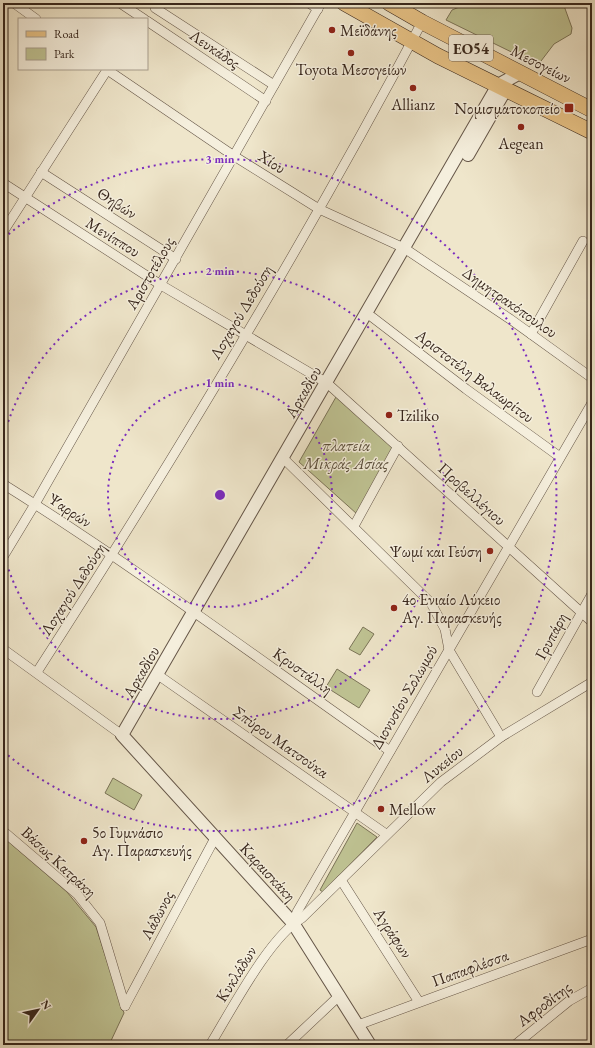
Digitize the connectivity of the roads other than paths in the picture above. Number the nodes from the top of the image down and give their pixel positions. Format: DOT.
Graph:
graph roads {
  1 [pos="14,3"];
  2 [pos="120,3"];
  3 [pos="309,3"];
  4 [pos="344,3"];
  5 [pos="390,3"];
  6 [pos="320,6"];
  7 [pos="155,8"];
  8 [pos="35,18"];
  9 [pos="142,18"];
  10 [pos="148,22"];
  11 [pos="422,22"];
  12 [pos="411,42"];
  13 [pos="105,70"];
  14 [pos="107,70"];
  15 [pos="520,73"];
  16 [pos="274,85"];
  17 [pos="502,87"];
  18 [pos="266,101"];
  19 [pos="592,110"];
  20 [pos="592,132"];
  21 [pos="234,156"];
  22 [pos="42,172"];
  23 [pos="3,184"];
  24 [pos="25,198"];
  25 [pos="319,209"];
  26 [pos="3,232"];
  27 [pos="583,241"];
  28 [pos="408,251"];
  29 [pos="176,259"];
  30 [pos="161,285"];
  31 [pos="372,317"];
  32 [pos="531,334"];
  33 [pos="245,335"];
  34 [pos="592,378"];
  35 [pos="330,385"];
  36 [pos="592,403"];
  37 [pos="398,446"];
  38 [pos="560,457"];
  39 [pos="286,460"];
  40 [pos="3,484"];
  41 [pos="36,504"];
  42 [pos="354,526"];
  43 [pos="508,547"];
  44 [pos="112,556"];
  45 [pos="3,557"];
  46 [pos="592,594"];
  47 [pos="581,611"];
  48 [pos="197,614"];
  49 [pos="592,622"];
  50 [pos="3,649"];
  51 [pos="449,650"];
  52 [pos="37,672"];
  53 [pos="161,676"];
  54 [pos="592,682"];
  55 [pos="537,692"];
  56 [pos="501,737"];
  57 [pos="126,738"];
  58 [pos="390,751"];
  59 [pos="354,811"];
  60 [pos="3,831"];
  61 [pos="386,834"];
  62 [pos="215,838"];
  63 [pos="342,880"];
  64 [pos="293,923"];
  65 [pos="592,939"];
  66 [pos="592,988"];
  67 [pos="340,995"];
  68 [pos="419,1002"];
  69 [pos="125,1006"];
  70 [pos="358,1025"];
  71 [pos="210,1045"];
  72 [pos="287,1045"];
  73 [pos="370,1045"];
  74 [pos="515,1045"];
  1 -- 8 [label="street"];
  2 -- 9 [label="street"];
  3 -- 6 [label="street"];
  4 -- 12 [label="main road, ΕΟ54"];
  5 -- 11 [label="main road, Μεσογείων / ΕΟ54"];
  6 -- 16 [label="street, Αριστοτέλους"];
  7 -- 16 [label="street"];
  10 -- 18 [label="street, Λευκάδος"];
  11 -- 12 [label="street, Λοχαγού Δεδούση"];
  11 -- 15 [label="main road, Μεσογείων / ΕΟ54"];
  12 -- 17 [label="main road, ΕΟ54"];
  12 -- 25 [label="street, Λοχαγού Δεδούση"];
  13 -- 22 [label="street"];
  14 -- 21 [label="street, Χίου"];
  15 -- 17 [label="street"];
  15 -- 19 [label="main road, Μεσογείων / ΕΟ54"];
  16 -- 18 [label="street, Αριστοτέλους"];
  17 -- 20 [label="main road, ΕΟ54"];
  17 -- 28 [label="street, Αρκαδίου"];
  18 -- 21 [label="street, Αριστοτέλους"];
  21 -- 25 [label="street, Χίου"];
  21 -- 29 [label="street, Αριστοτέλους"];
  22 -- 24 [label="street"];
  22 -- 29 [label="street, Θηβών"];
  23 -- 24 [label="street, Μενίππου"];
  24 -- 26 [label="street"];
  24 -- 30 [label="street, Μενίππου"];
  25 -- 28 [label="street, Χίου"];
  25 -- 33 [label="street, Λοχαγού Δεδούση"];
  27 -- 32 [label="street"];
  28 -- 31 [label="street, Αρκαδίου"];
  28 -- 32 [label="street, Δημητρακόπουλου"];
  28 -- 35 [label="street, Αρκαδίου"];
  29 -- 30 [label="street, Αριστοτέλους"];
  30 -- 33 [label="street, Μενίππου"];
  30 -- 41 [label="street, Αριστοτέλους"];
  31 -- 35 [label="street, Αρκαδίου"];
  31 -- 38 [label="street, Αριστοτέλη Βαλαωρίτου"];
  32 -- 34 [label="street, Δημητρακόπουλου"];
  33 -- 35 [label="street, Μενίππου"];
  33 -- 44 [label="street, Λοχαγού Δεδούση"];
  35 -- 37 [label="street, Προβελλέγιου"];
  35 -- 39 [label="street, Αρκαδίου"];
  36 -- 38 [label="street, Διονυσίου Σολωμού"];
  37 -- 42 [label="street"];
  37 -- 43 [label="street, Προβελλέγιου"];
  38 -- 43 [label="street, Διονυσίου Σολωμού"];
  39 -- 42 [label="street"];
  39 -- 48 [label="street, Αρκαδίου"];
  40 -- 41 [label="street, Ψαρρών"];
  41 -- 44 [label="street, Ψαρρών"];
  41 -- 45 [label="street, Αριστοτέλους"];
  42 -- 51 [label="street"];
  43 -- 47 [label="street, Προβελλέγιου"];
  43 -- 51 [label="street, Διονυσίου Σολωμού"];
  44 -- 48 [label="street, Ψαρρών"];
  44 -- 52 [label="street, Λοχαγού Δεδούση"];
  46 -- 47 [label="street, Γρυπάρη"];
  47 -- 49 [label="street, Προβελλέγιου"];
  47 -- 55 [label="street, Γρυπάρη"];
  48 -- 53 [label="street, Αρκαδίου"];
  48 -- 58 [label="street, Κρυστάλλη"];
  50 -- 52 [label="street"];
  51 -- 56 [label="street"];
  51 -- 58 [label="street, Διονυσίου Σολωμού"];
  52 -- 57 [label="street"];
  53 -- 57 [label="street, Αρκαδίου"];
  53 -- 59 [label="street, Σπύρου Ματσούκα"];
  54 -- 56 [label="street, Λυκείου"];
  56 -- 61 [label="street, Λυκείου"];
  57 -- 62 [label="street, Καραισκάκη"];
  58 -- 59 [label="street, Διονυσίου Σολωμού"];
  59 -- 61 [label="street, Σπύρου Ματσούκα"];
  59 -- 64 [label="street, Διονυσίου Σολωμού"];
  60 -- 69 [label="street, Βάσως Κατράκη"];
  61 -- 63 [label="street, Λυκείου"];
  62 -- 64 [label="street, Καραισκάκη"];
  62 -- 69 [label="street, Λάδωνος"];
  63 -- 64 [label="street, Λυκείου"];
  63 -- 68 [label="street, Αγράφων"];
  64 -- 67 [label="street, Καραισκάκη"];
  64 -- 71 [label="street, Κυκλάδων"];
  65 -- 68 [label="street, Παπαφλέσσα"];
  66 -- 74 [label="street, Αφροδίτης"];
  67 -- 70 [label="street, Καραισκάκη"];
  67 -- 72 [label="street"];
  68 -- 70 [label="street, Παπαφλέσσα"];
  70 -- 73 [label="street, Καραισκάκη"];
}
